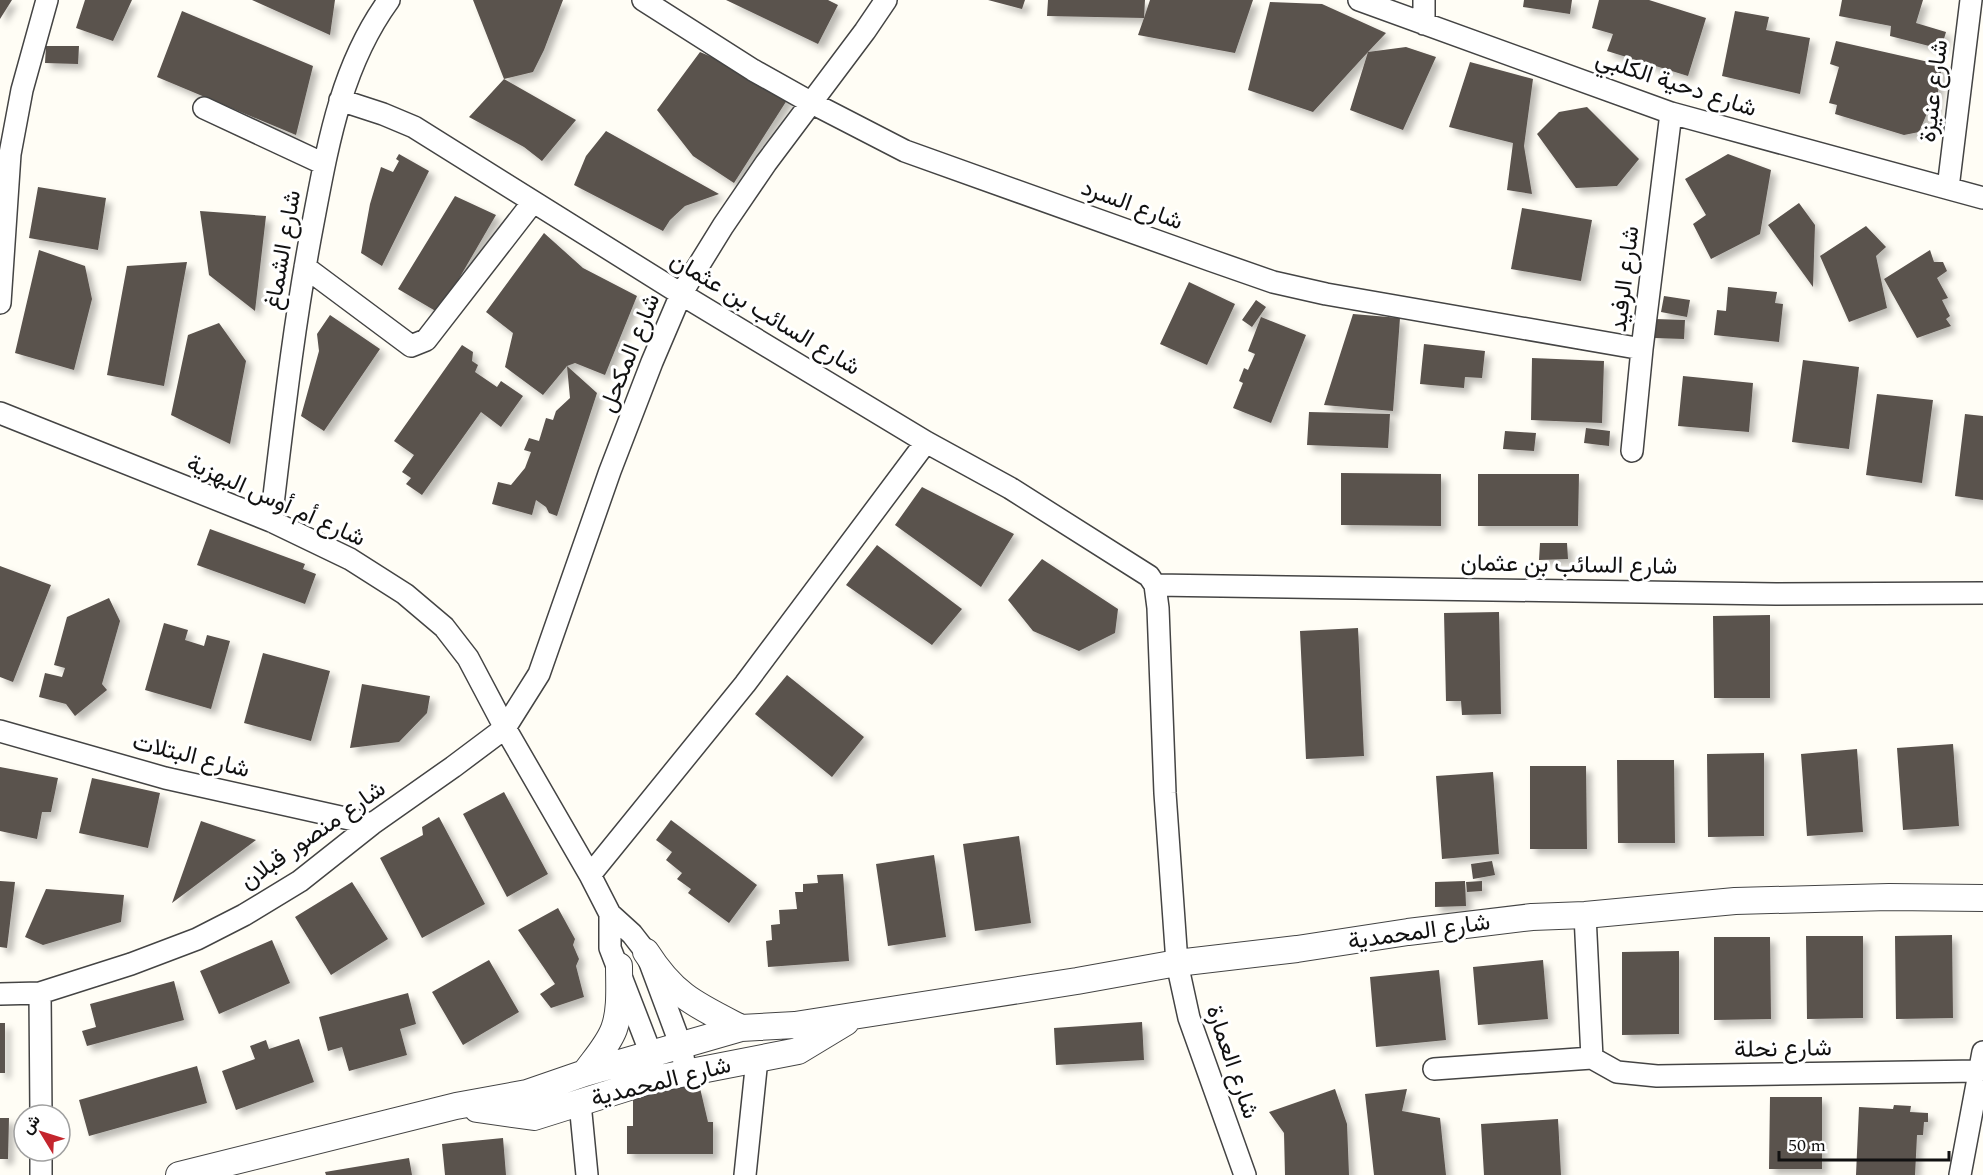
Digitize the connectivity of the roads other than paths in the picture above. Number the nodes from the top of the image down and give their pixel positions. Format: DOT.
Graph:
graph roads {
  1 [pos="47,0"];
  2 [pos="389,0"];
  3 [pos="643,0"];
  4 [pos="886,0"];
  5 [pos="1359,0"];
  6 [pos="1424,0"];
  7 [pos="1971,0"];
  8 [pos="1424,24"];
  9 [pos="340,100"];
  10 [pos="810,102"];
  11 [pos="204,108"];
  12 [pos="1671,113"];
  13 [pos="5,150"];
  14 [pos="324,164"];
  15 [pos="1948,188"];
  16 [pos="1983,198"];
  17 [pos="533,202"];
  18 [pos="305,267"];
  19 [pos="681,294"];
  20 [pos="0,303"];
  21 [pos="1642,349"];
  22 [pos="0,413"];
  23 [pos="926,442"];
  24 [pos="1632,451"];
  25 [pos="271,521"];
  26 [pos="1155,585"];
  27 [pos="1983,593"];
  28 [pos="505,728"];
  29 [pos="0,731"];
  30 [pos="372,824"];
  31 [pos="590,875"];
  32 [pos="1983,898"];
  33 [pos="610,914"];
  34 [pos="1585,915"];
  35 [pos="646,952"];
  36 [pos="1177,963"];
  37 [pos="619,966"];
  38 [pos="40,993"];
  39 [pos="0,994"];
  40 [pos="858,1014"];
  41 [pos="741,1028"];
  42 [pos="681,1046"];
  43 [pos="651,1054"];
  44 [pos="1592,1058"];
  45 [pos="757,1059"];
  46 [pos="1981,1062"];
  47 [pos="1434,1069"];
  48 [pos="585,1073"];
  49 [pos="686,1073"];
  50 [pos="655,1079"];
  51 [pos="41,1103"];
  52 [pos="580,1103"];
  53 [pos="456,1106"];
  54 [pos="179,1175"];
  55 [pos="587,1175"];
  56 [pos="745,1175"];
  57 [pos="1245,1175"];
  58 [pos="1960,1175"];
  1 -- 13 [label="street"];
  2 -- 9 [label="street, شارع الشماغ"];
  3 -- 10 [label="street, شارع السرد"];
  4 -- 10 [label="street, شارع المكحل"];
  5 -- 8 [label="street, شارع دحية الكلبي"];
  6 -- 8 [label="street"];
  7 -- 15 [label="street, شارع عنيزة"];
  8 -- 12 [label="street, شارع دحية الكلبي"];
  9 -- 14 [label="street, شارع الشماغ"];
  9 -- 17 [label="street, شارع السائب بن عثمان"];
  10 -- 19 [label="street, شارع المكحل"];
  10 -- 21 [label="street, شارع السرد"];
  11 -- 14 [label="street"];
  12 -- 15 [label="street, شارع دحية الكلبي"];
  12 -- 21 [label="street, شارع الرفيد"];
  13 -- 20 [label="street"];
  14 -- 18 [label="street, شارع الشماغ"];
  15 -- 16 [label="street, شارع دحية الكلبي"];
  17 -- 18 [label="street"];
  17 -- 19 [label="street, شارع السائب بن عثمان"];
  18 -- 25 [label="street, شارع الشماغ"];
  19 -- 23 [label="street, شارع السائب بن عثمان"];
  19 -- 28 [label="street, شارع المكحل"];
  21 -- 24 [label="street, شارع الرفيد"];
  22 -- 25 [label="street, شارع أم أوس البهزية"];
  23 -- 26 [label="street, شارع السائب بن عثمان"];
  23 -- 31 [label="street"];
  25 -- 28 [label="street, شارع أم أوس البهزية"];
  26 -- 27 [label="street, شارع السائب بن عثمان"];
  26 -- 36 [label="street"];
  28 -- 30 [label="street, شارع منصور قبلان"];
  28 -- 31 [label="street, شارع أم أوس البهزية"];
  29 -- 30 [label="street, شارع البتلات"];
  30 -- 38 [label="street, شارع منصور قبلان"];
  31 -- 33 [label="street, شارع أم أوس البهزية"];
  32 -- 34 [label="street, شارع المحمدية"];
  33 -- 35 [label="street, شارع أم أوس البهزية"];
  33 -- 37 [label="street, شارع أم أوس البهزية"];
  34 -- 36 [label="street, شارع المحمدية"];
  34 -- 44 [label="street"];
  35 -- 41 [label="street"];
  35 -- 42 [label="street, شارع أم أوس البهزية"];
  36 -- 40 [label="street, شارع المحمدية"];
  36 -- 57 [label="street, شارع العمارة"];
  37 -- 43 [label="street, شارع أم أوس البهزية"];
  37 -- 48 [label="street"];
  38 -- 39 [label="street, شارع منصور قبلان"];
  38 -- 51 [label="street"];
  40 -- 41 [label="street, شارع المحمدية"];
  40 -- 45 [label="street, شارع المحمدية"];
  41 -- 42 [label="street, شارع المحمدية"];
  42 -- 43 [label="street, شارع المحمدية"];
  42 -- 49 [label="street, شارع أم أوس البهزية"];
  43 -- 48 [label="street, شارع المحمدية"];
  43 -- 50 [label="street, شارع أم أوس البهزية"];
  44 -- 46 [label="street, شارع نحلة"];
  44 -- 47 [label="street"];
  45 -- 49 [label="street, شارع المحمدية"];
  45 -- 56 [label="street"];
  46 -- 58 [label="street"];
  48 -- 53 [label="street, شارع المحمدية"];
  49 -- 50 [label="street, شارع المحمدية"];
  50 -- 52 [label="street, شارع المحمدية"];
  52 -- 53 [label="street, شارع المحمدية"];
  52 -- 55 [label="street"];
  53 -- 54 [label="street, شارع المحمدية"];
}
